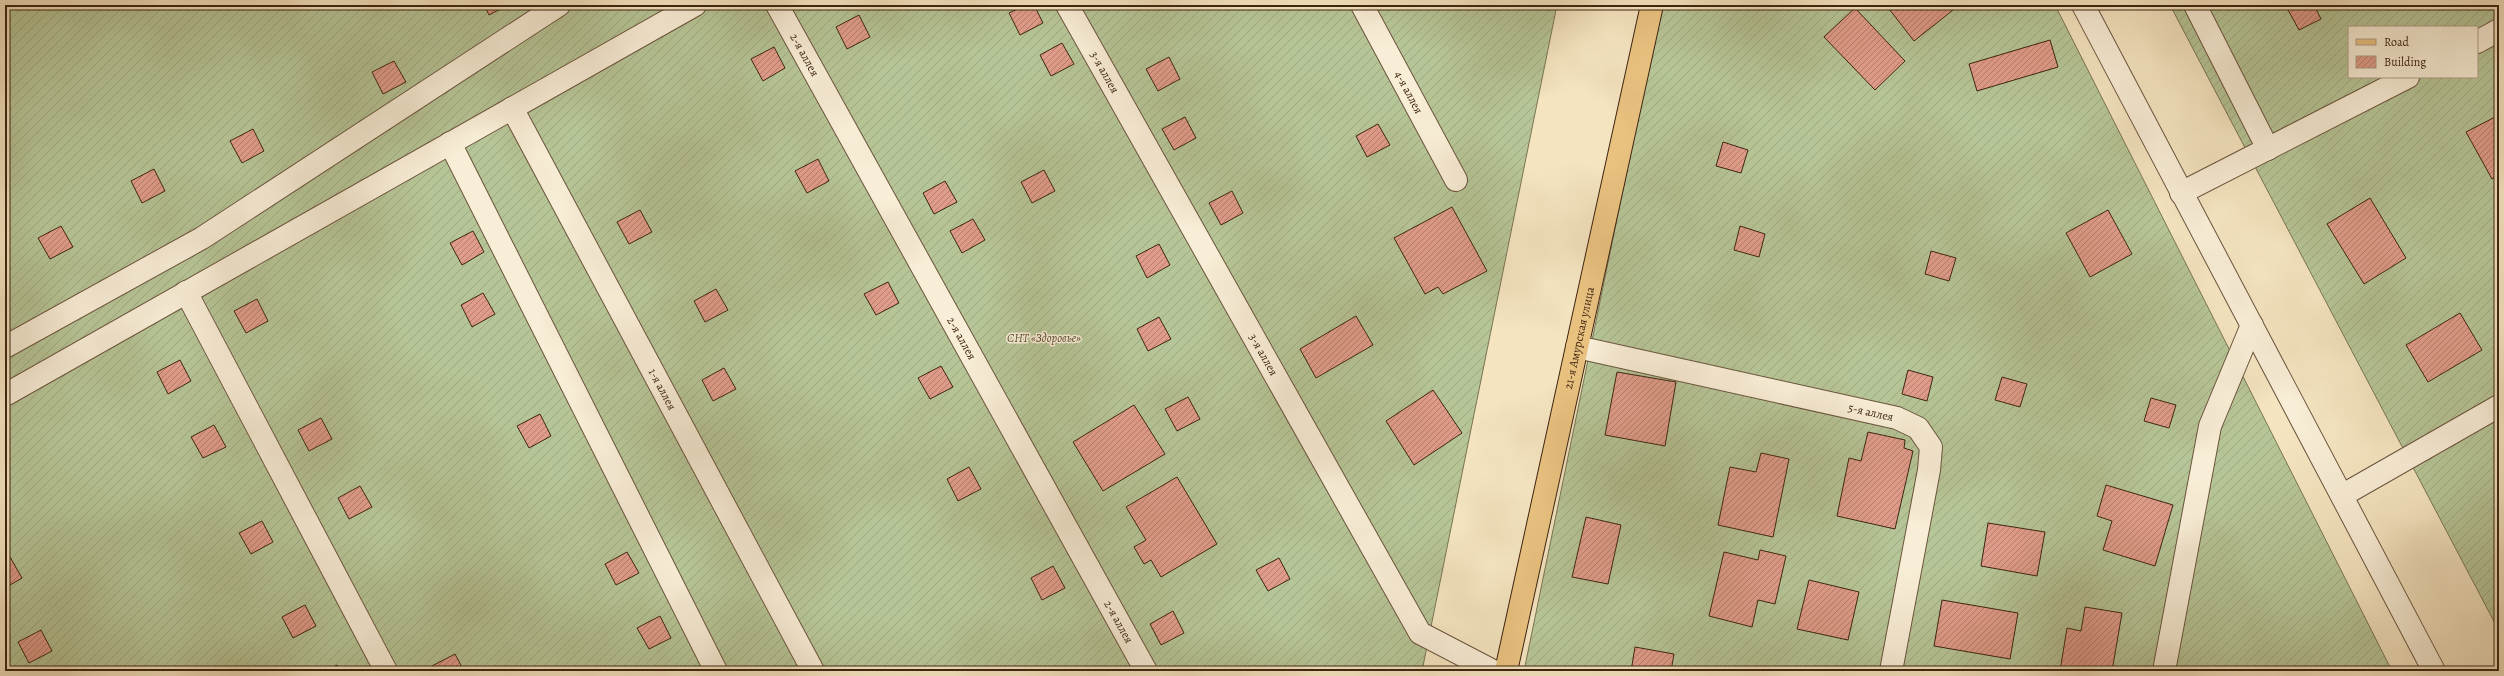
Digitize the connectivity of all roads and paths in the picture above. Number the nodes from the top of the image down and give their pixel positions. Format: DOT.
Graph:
graph roads {
  1 [pos="559,5"];
  2 [pos="695,5"];
  3 [pos="777,5"];
  4 [pos="1067,5"];
  5 [pos="1362,5"];
  6 [pos="1652,5"];
  7 [pos="2083,5"];
  8 [pos="2201,7"];
  9 [pos="2499,30"];
  10 [pos="2478,41"];
  11 [pos="2406,78"];
  12 [pos="512,108"];
  13 [pos="450,143"];
  14 [pos="2268,149"];
  15 [pos="1456,180"];
  16 [pos="2181,193"];
  17 [pos="186,292"];
  18 [pos="2252,325"];
  19 [pos="5,347"];
  20 [pos="1577,347"];
  21 [pos="5,395"];
  22 [pos="2499,406"];
  23 [pos="2343,495"];
  24 [pos="386,671"];
  25 [pos="716,671"];
  26 [pos="814,671"];
  27 [pos="1146,671"];
  28 [pos="1493,671"];
  29 [pos="1506,671"];
  30 [pos="1891,671"];
  31 [pos="2164,671"];
  32 [pos="2434,671"];
  1 -- 19 [label="street"];
  2 -- 12 [label="street"];
  3 -- 27 [label="street, 2-я аллея"];
  4 -- 28 [label="street, 3-я аллея"];
  5 -- 15 [label="street, 4-я аллея"];
  6 -- 20 [label="main road, 21-я Амурская улица"];
  7 -- 16 [label="street"];
  8 -- 14 [label="street"];
  9 -- 10 [label="street"];
  11 -- 14 [label="street"];
  12 -- 13 [label="street"];
  12 -- 26 [label="street, 1-я аллея"];
  13 -- 17 [label="street"];
  13 -- 25 [label="street"];
  14 -- 16 [label="street"];
  16 -- 18 [label="street"];
  17 -- 21 [label="street"];
  17 -- 24 [label="street"];
  18 -- 23 [label="street"];
  18 -- 31 [label="street"];
  20 -- 29 [label="main road, 21-я Амурская улица"];
  20 -- 30 [label="street, 5-я аллея"];
  22 -- 23 [label="street"];
  23 -- 32 [label="street"];
}
